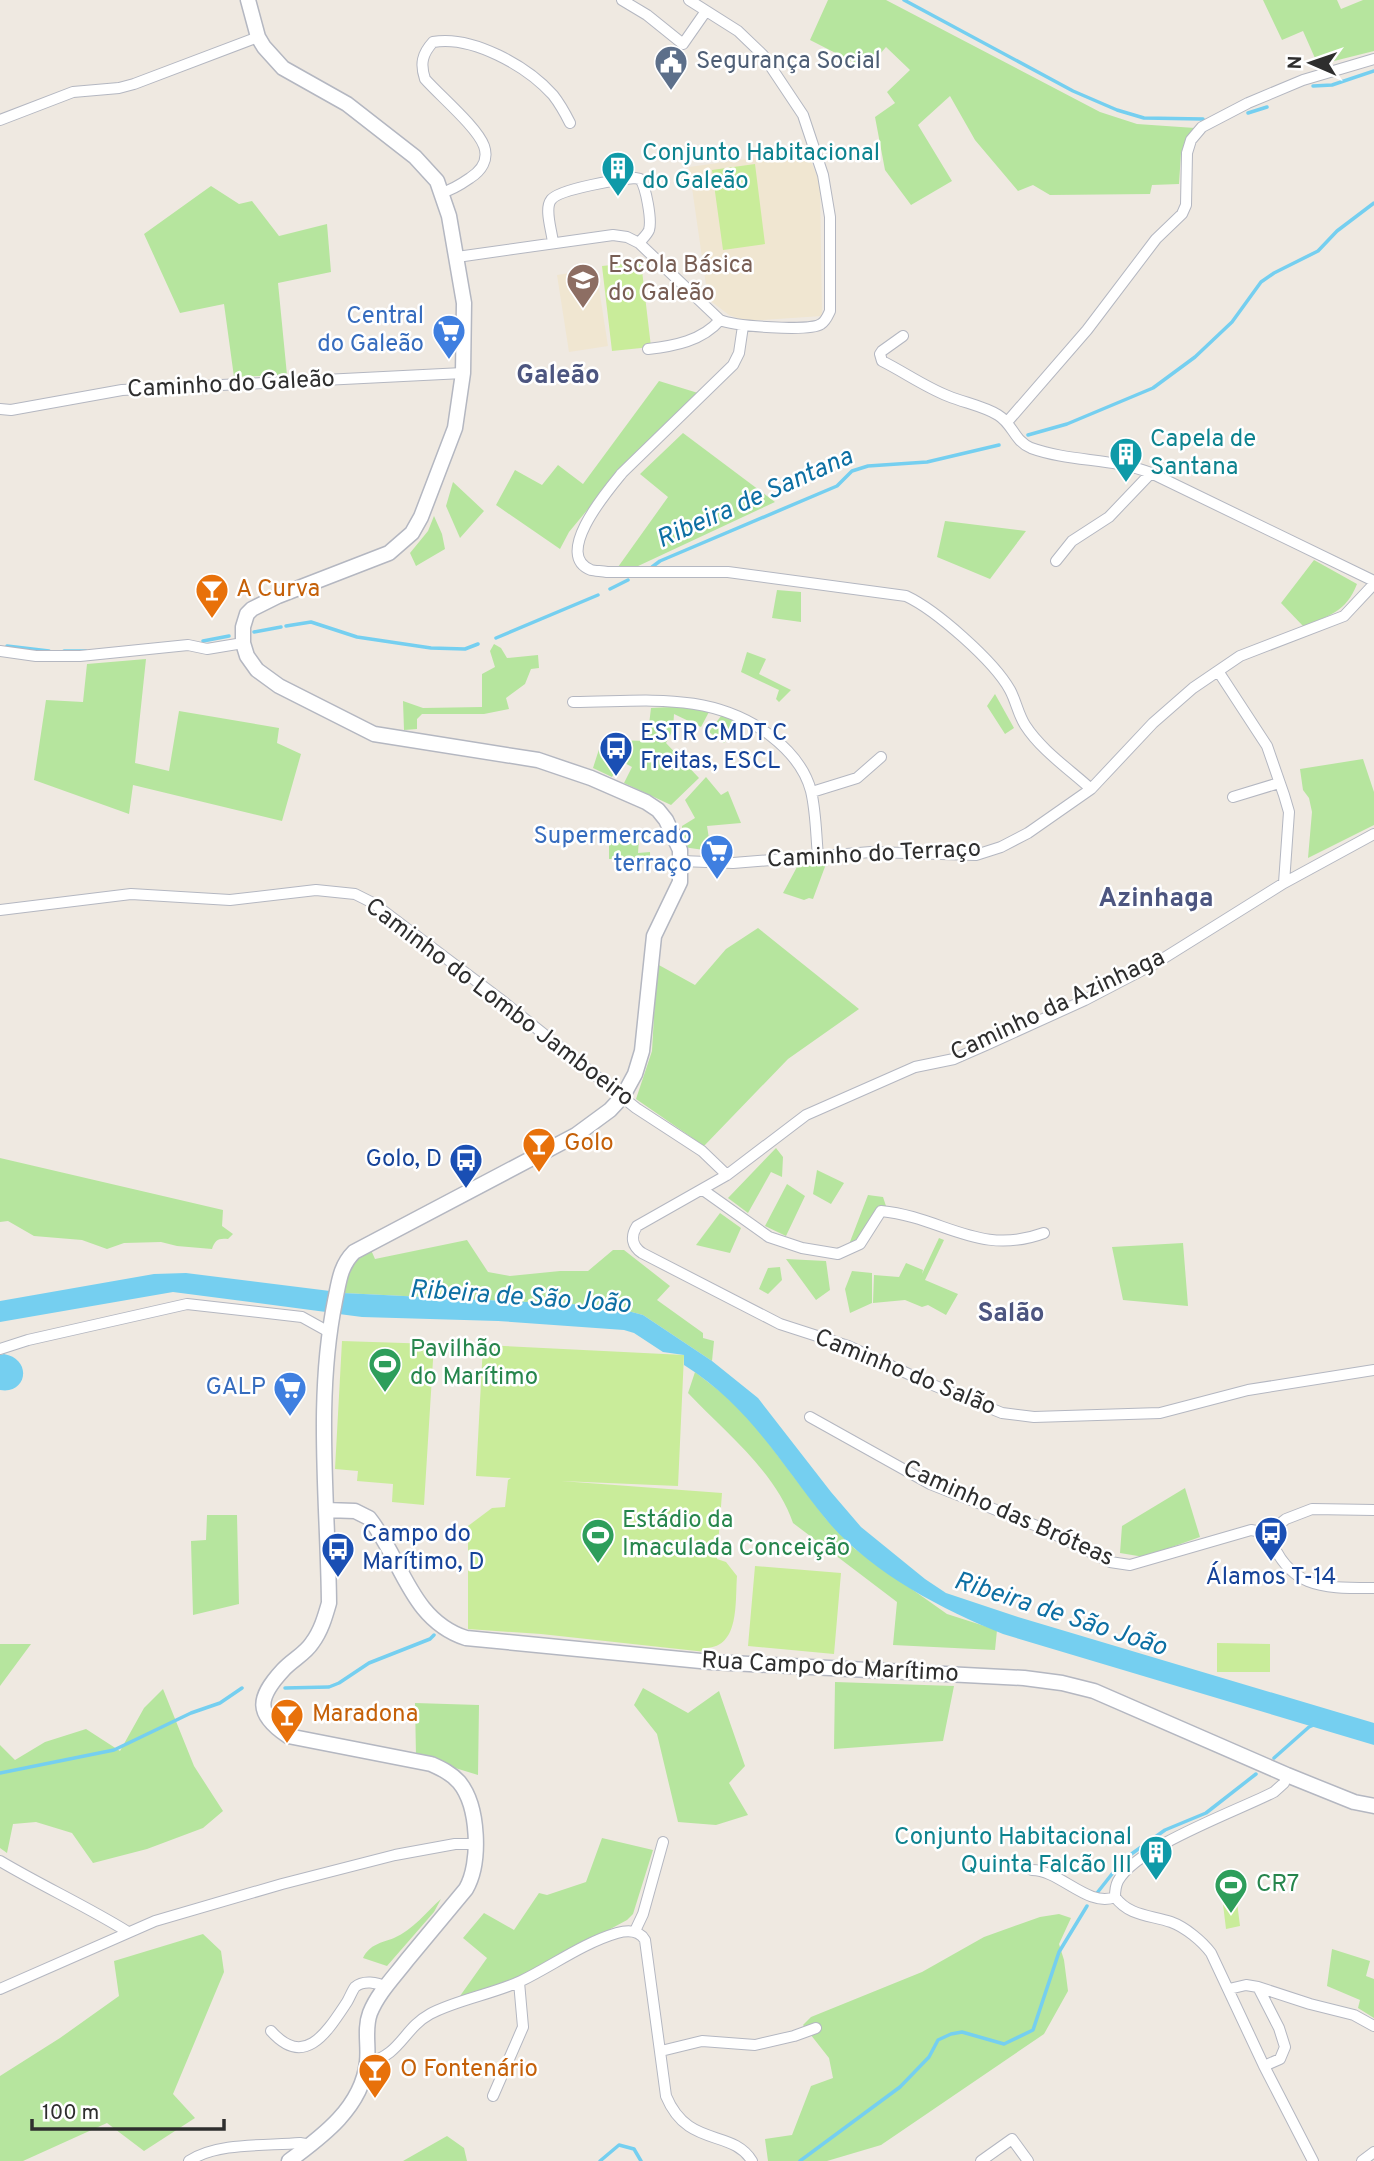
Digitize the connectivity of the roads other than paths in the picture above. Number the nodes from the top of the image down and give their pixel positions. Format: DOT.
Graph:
graph roads {
  1 [pos="248,0"];
  2 [pos="622,0"];
  3 [pos="692,2"];
  4 [pos="706,11"];
  5 [pos="258,37"];
  6 [pos="1374,59"];
  7 [pos="0,120"];
  8 [pos="570,123"];
  9 [pos="441,193"];
  10 [pos="553,243"];
  11 [pos="639,243"];
  12 [pos="457,257"];
  13 [pos="720,320"];
  14 [pos="743,326"];
  15 [pos="903,336"];
  16 [pos="648,349"];
  17 [pos="463,373"];
  18 [pos="0,410"];
  19 [pos="1008,421"];
  20 [pos="1151,472"];
  21 [pos="1056,561"];
  22 [pos="1374,583"];
  23 [pos="243,643"];
  24 [pos="0,651"];
  25 [pos="1218,671"];
  26 [pos="573,702"];
  27 [pos="881,757"];
  28 [pos="1279,783"];
  29 [pos="1091,789"];
  30 [pos="812,792"];
  31 [pos="1233,797"];
  32 [pos="1374,834"];
  33 [pos="818,856"];
  34 [pos="681,860"];
  35 [pos="1284,883"];
  36 [pos="0,910"];
  37 [pos="623,1096"];
  38 [pos="727,1175"];
  39 [pos="703,1190"];
  40 [pos="1044,1233"];
  41 [pos="329,1332"];
  42 [pos="0,1349"];
  43 [pos="1374,1370"];
  44 [pos="810,1417"];
  45 [pos="326,1510"];
  46 [pos="1374,1510"];
  47 [pos="1268,1533"];
  48 [pos="1374,1588"];
  49 [pos="1287,1775"];
  50 [pos="1374,1806"];
  51 [pos="663,1842"];
  52 [pos="476,1844"];
  53 [pos="0,1861"];
  54 [pos="1032,1870"];
  55 [pos="1115,1897"];
  56 [pos="635,1931"];
  57 [pos="128,1932"];
  58 [pos="519,1982"];
  59 [pos="386,1987"];
  60 [pos="1258,1987"];
  61 [pos="0,1989"];
  62 [pos="1229,1989"];
  63 [pos="1374,2026"];
  64 [pos="817,2028"];
  65 [pos="271,2031"];
  66 [pos="661,2051"];
  67 [pos="368,2063"];
  68 [pos="1264,2066"];
  69 [pos="493,2096"];
  70 [pos="311,2146"];
  71 [pos="1374,2152"];
  72 [pos="189,2161"];
  73 [pos="289,2161"];
  74 [pos="752,2161"];
  75 [pos="981,2161"];
  76 [pos="1028,2161"];
  77 [pos="1313,2161"];
  78 [pos="1362,2161"];
  1 -- 5 [label="main road"];
  2 -- 4 [label="street"];
  3 -- 4 [label="street"];
  4 -- 14 [label="street"];
  5 -- 7 [label="street"];
  5 -- 9 [label="main road"];
  6 -- 19 [label="street"];
  8 -- 9 [label="street"];
  9 -- 12 [label="main road"];
  10 -- 11 [label="street"];
  10 -- 11 [label="street"];
  10 -- 12 [label="street"];
  11 -- 13 [label="street"];
  12 -- 17 [label="main road"];
  13 -- 14 [label="street"];
  13 -- 16 [label="street"];
  14 -- 29 [label="street"];
  15 -- 19 [label="street"];
  17 -- 18 [label="street, Caminho do Galeão"];
  17 -- 23 [label="main road"];
  19 -- 20 [label="street"];
  20 -- 21 [label="street"];
  20 -- 22 [label="street"];
  22 -- 25 [label="street, Caminho do Terraço"];
  23 -- 24 [label="street"];
  23 -- 34 [label="main road"];
  25 -- 28 [label="street"];
  25 -- 29 [label="street, Caminho do Terraço"];
  26 -- 30 [label="street"];
  27 -- 30 [label="street"];
  28 -- 31 [label="street"];
  28 -- 35 [label="street"];
  29 -- 33 [label="street, Caminho do Terraço"];
  30 -- 33 [label="street"];
  32 -- 35 [label="street, Caminho da Azinhaga"];
  33 -- 34 [label="street, Caminho do Terraço"];
  34 -- 37 [label="main road"];
  35 -- 38 [label="street, Caminho da Azinhaga"];
  36 -- 37 [label="street, Caminho do Lombo Jamboeiro"];
  37 -- 38 [label="street, Caminho do Lombo Jamboeiro"];
  37 -- 41 [label="main road"];
  38 -- 39 [label="street, Caminho da Azinhaga"];
  39 -- 40 [label="street"];
  39 -- 43 [label="street, Caminho do Salão"];
  41 -- 42 [label="street"];
  41 -- 45 [label="main road"];
  44 -- 47 [label="street, Caminho das Bróteas"];
  45 -- 49 [label="main road, Rua Campo do Marítimo"];
  45 -- 52 [label="main road"];
  46 -- 47 [label="street, Caminho das Bróteas"];
  47 -- 48 [label="street"];
  49 -- 50 [label="main road, Rua Campo do Marítimo"];
  49 -- 55 [label="street"];
  51 -- 56 [label="street"];
  52 -- 57 [label="street"];
  52 -- 59 [label="main road"];
  53 -- 57 [label="street"];
  54 -- 55 [label="street"];
  55 -- 62 [label="street"];
  56 -- 58 [label="street"];
  56 -- 66 [label="street"];
  57 -- 61 [label="street"];
  58 -- 67 [label="street"];
  58 -- 69 [label="street"];
  59 -- 65 [label="street"];
  59 -- 67 [label="main road"];
  60 -- 62 [label="street"];
  60 -- 63 [label="street"];
  60 -- 68 [label="street"];
  62 -- 68 [label="street"];
  64 -- 66 [label="street"];
  66 -- 74 [label="street"];
  67 -- 70 [label="main road"];
  68 -- 77 [label="street"];
  70 -- 72 [label="street"];
  70 -- 73 [label="main road"];
  71 -- 78 [label="street"];
  75 -- 76 [label="street"];
}
